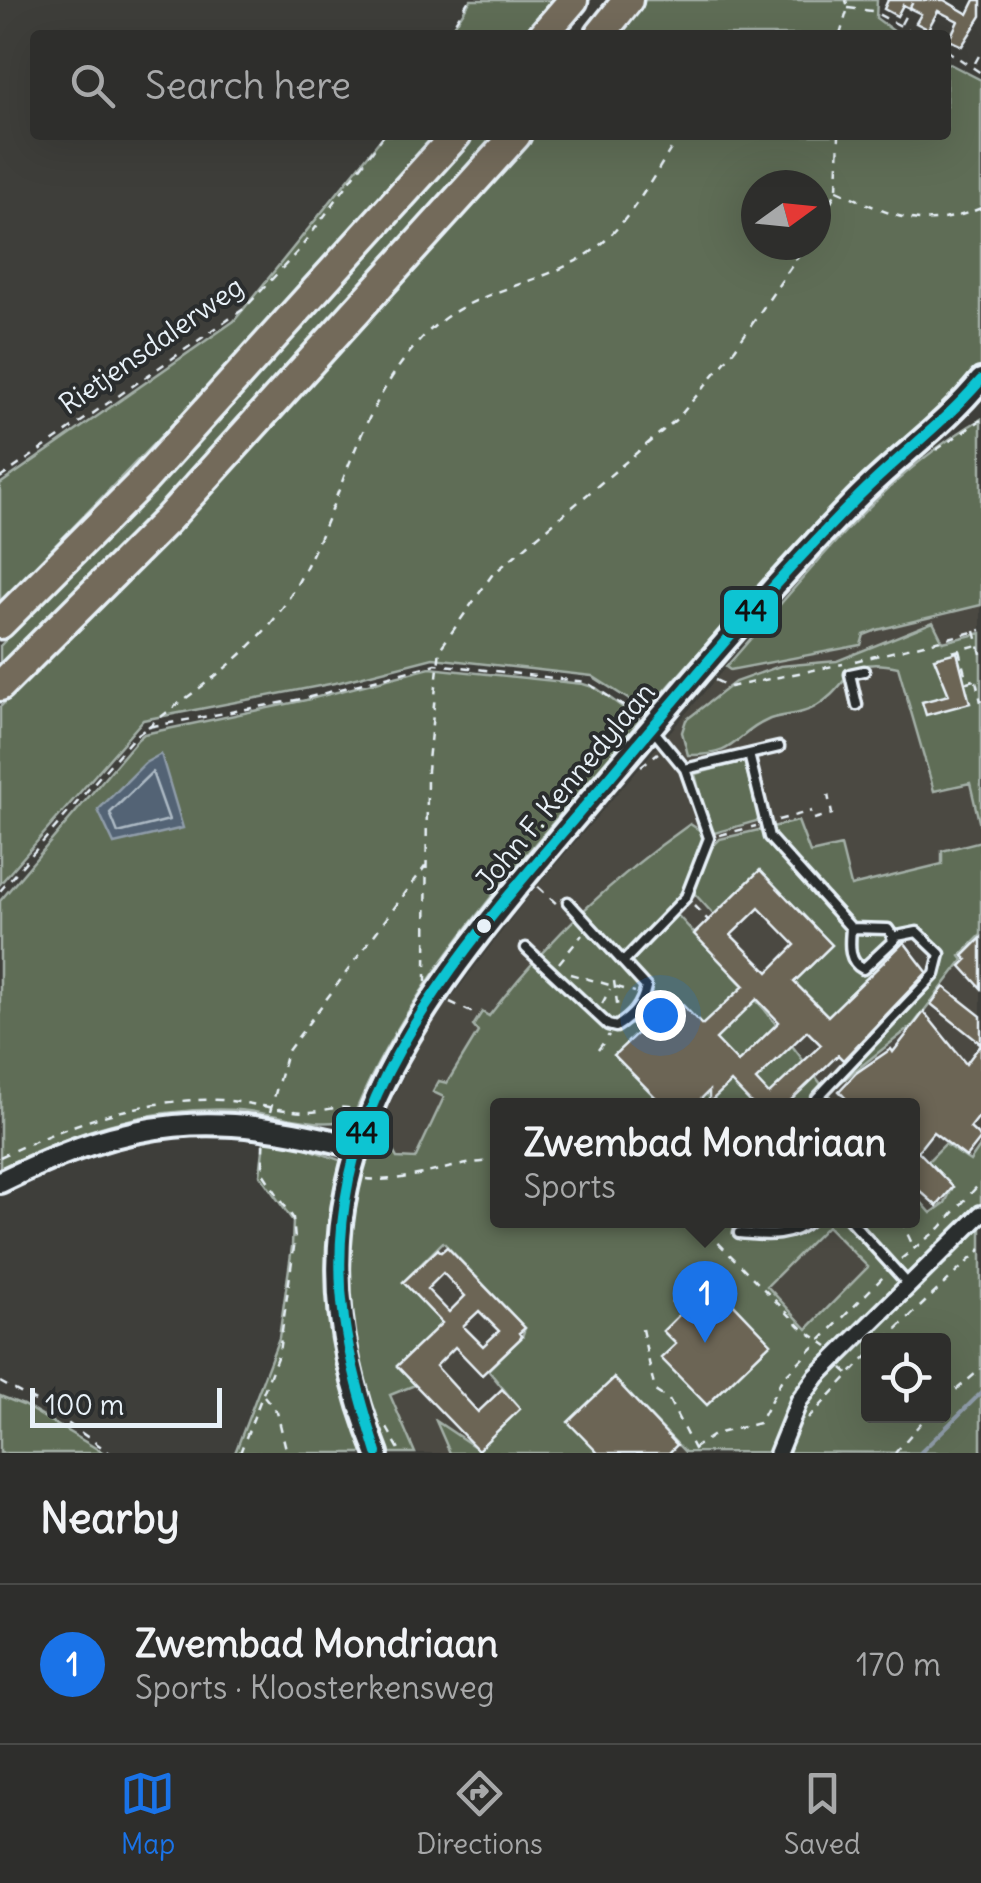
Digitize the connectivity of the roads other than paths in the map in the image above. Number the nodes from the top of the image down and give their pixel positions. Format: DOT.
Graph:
graph roads {
  1 [pos="573,0"];
  2 [pos="628,0"];
  3 [pos="547,30"];
  4 [pos="604,30"];
  5 [pos="451,140"];
  6 [pos="511,140"];
  7 [pos="981,380"];
  8 [pos="971,402"];
  9 [pos="0,624"];
  10 [pos="864,671"];
  11 [pos="0,686"];
  12 [pos="857,705"];
  13 [pos="651,728"];
  14 [pos="779,747"];
  15 [pos="749,754"];
  16 [pos="685,769"];
  17 [pos="564,905"];
  18 [pos="851,928"];
  19 [pos="892,936"];
  20 [pos="526,948"];
  21 [pos="624,961"];
  22 [pos="817,1098"];
  23 [pos="357,1147"];
  24 [pos="0,1182"];
  25 [pos="981,1214"];
  26 [pos="803,1228"];
  27 [pos="857,1228"];
  28 [pos="739,1233"];
  29 [pos="908,1284"];
  30 [pos="377,1453"];
  31 [pos="778,1453"];
  1 -- 3 [label="highway"];
  2 -- 4 [label="highway"];
  5 -- 9 [label="highway"];
  6 -- 11 [label="highway"];
  7 -- 8 [label="street, John F. Kennedylaan"];
  8 -- 13 [label="street, John F. Kennedylaan"];
  10 -- 12 [label="lane"];
  13 -- 16 [label="lane"];
  13 -- 23 [label="street, John F. Kennedylaan"];
  14 -- 15 [label="lane"];
  15 -- 16 [label="lane"];
  15 -- 18 [label="lane"];
  16 -- 21 [label="lane"];
  17 -- 21 [label="lane"];
  18 -- 19 [label="lane"];
  18 -- 19 [label="lane"];
  19 -- 22 [label="lane"];
  20 -- 21 [label="lane"];
  23 -- 24 [label="street"];
  23 -- 30 [label="street, John F. Kennedylaan"];
  25 -- 29 [label="street"];
  26 -- 28 [label="lane"];
  27 -- 29 [label="lane"];
  29 -- 31 [label="street"];
}
